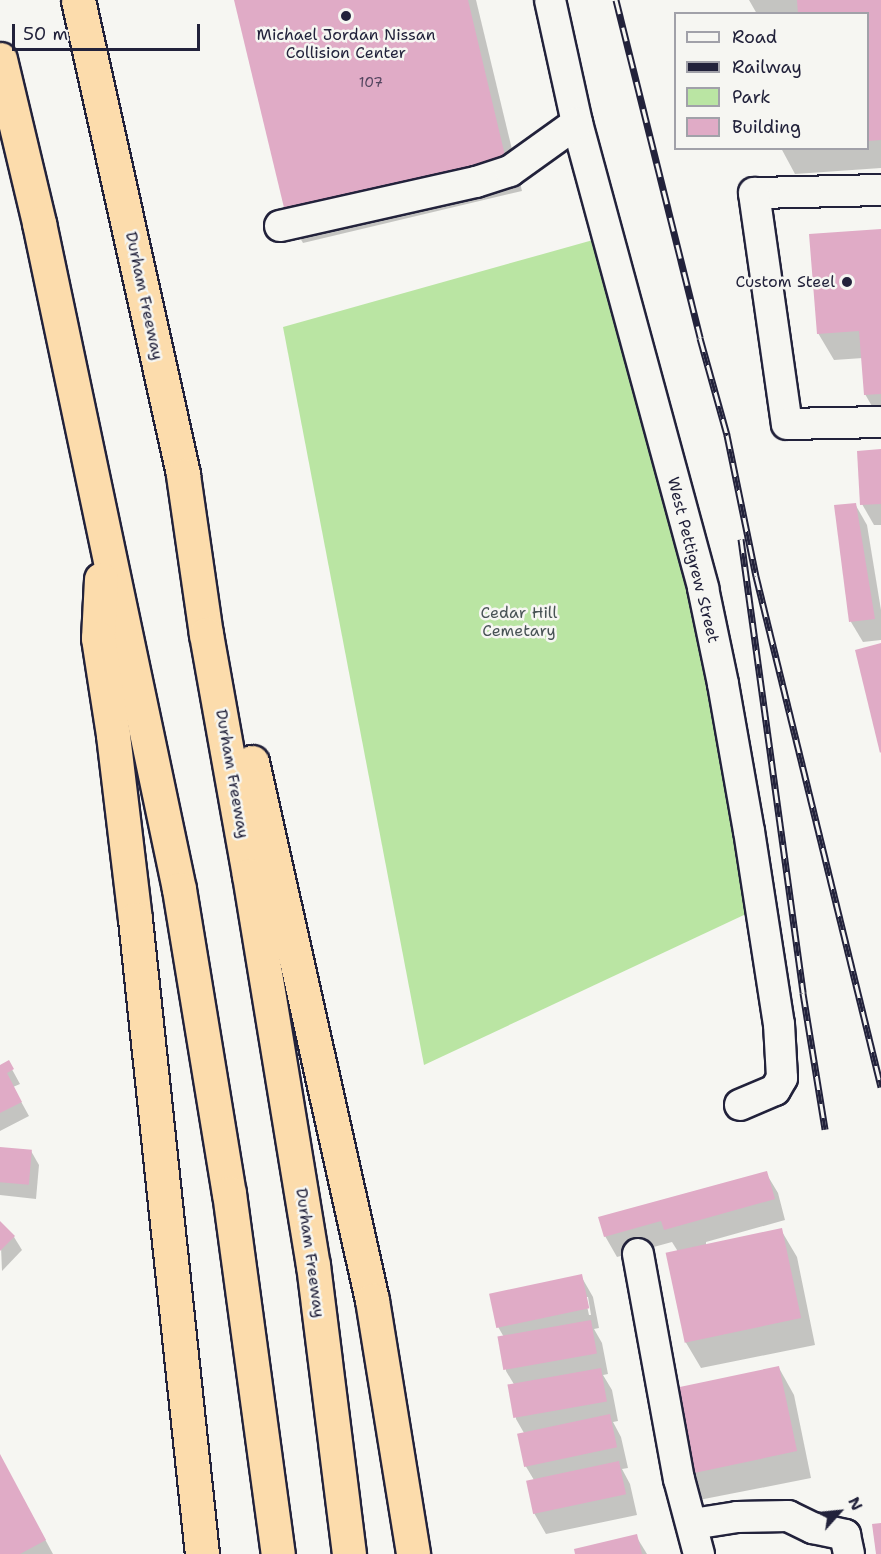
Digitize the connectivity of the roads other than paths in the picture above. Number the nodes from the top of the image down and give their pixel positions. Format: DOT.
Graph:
graph roads {
  1 [pos="78,0"];
  2 [pos="550,0"];
  3 [pos="0,59"];
  4 [pos="577,123"];
  5 [pos="881,190"];
  6 [pos="280,226"];
  7 [pos="881,422"];
  8 [pos="183,475"];
  9 [pos="103,532"];
  10 [pos="741,1105"];
  11 [pos="638,1254"];
  12 [pos="693,1524"];
  13 [pos="201,1554"];
  14 [pos="278,1554"];
  15 [pos="349,1554"];
  16 [pos="413,1554"];
  17 [pos="699,1554"];
  18 [pos="849,1554"];
  1 -- 8 [label="highway, Durham Freeway"];
  2 -- 4 [label="street, West Pettigrew Street"];
  3 -- 9 [label="highway"];
  4 -- 6 [label="street"];
  4 -- 10 [label="street, West Pettigrew Street"];
  5 -- 7 [label="street"];
  8 -- 15 [label="highway, Durham Freeway"];
  8 -- 16 [label="highway"];
  9 -- 13 [label="highway"];
  9 -- 14 [label="highway"];
  11 -- 12 [label="street"];
  12 -- 17 [label="street"];
  12 -- 18 [label="street"];
}
